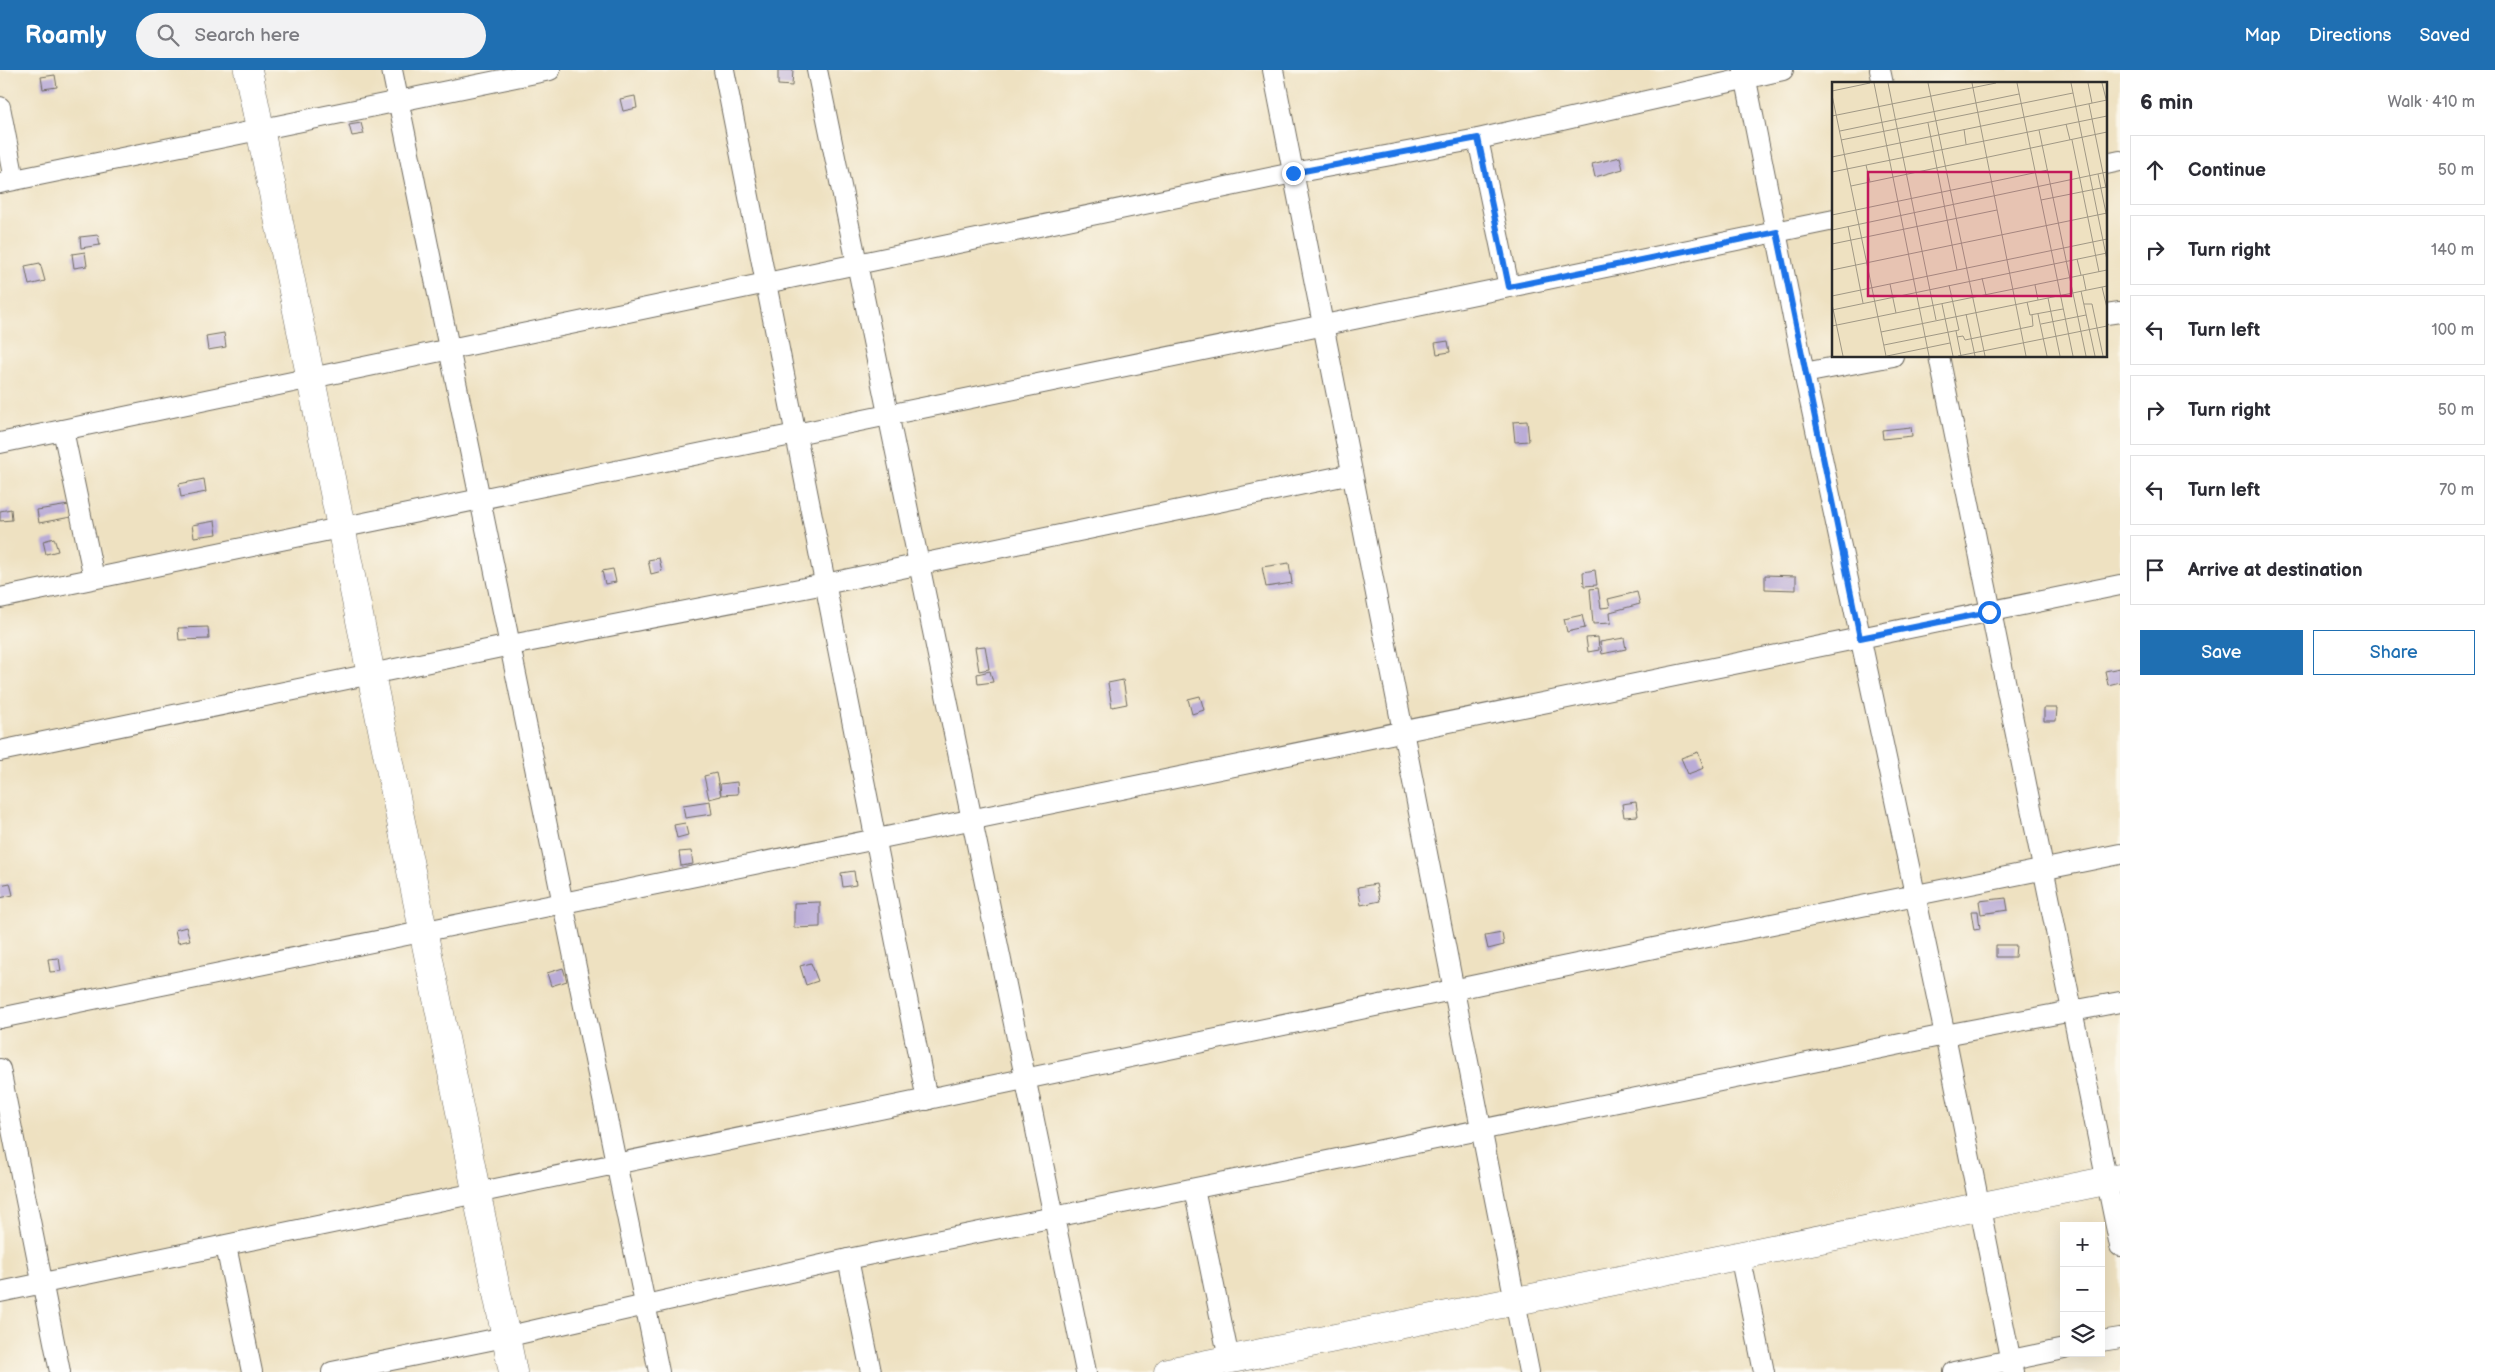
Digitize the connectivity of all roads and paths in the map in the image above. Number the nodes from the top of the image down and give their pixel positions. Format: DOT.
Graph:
graph roads {
  1 [pos="248,70"];
  2 [pos="392,70"];
  3 [pos="550,70"];
  4 [pos="724,70"];
  5 [pos="817,70"];
  6 [pos="1273,70"];
  7 [pos="1783,70"];
  8 [pos="1745,74"];
  9 [pos="398,100"];
  10 [pos="0,107"];
  11 [pos="260,130"];
  12 [pos="1478,138"];
  13 [pos="1293,173"];
  14 [pos="7,182"];
  15 [pos="1832,220"];
  16 [pos="1777,232"];
  17 [pos="857,264"];
  18 [pos="766,283"];
  19 [pos="1509,287"];
  20 [pos="1323,325"];
  21 [pos="450,349"];
  22 [pos="1883,358"];
  23 [pos="1938,358"];
  24 [pos="1804,373"];
  25 [pos="311,378"];
  26 [pos="888,415"];
  27 [pos="63,430"];
  28 [pos="796,434"];
  29 [pos="0,443"];
  30 [pos="1352,474"];
  31 [pos="481,498"];
  32 [pos="341,528"];
  33 [pos="919,564"];
  34 [pos="94,578"];
  35 [pos="825,584"];
  36 [pos="2120,585"];
  37 [pos="0,598"];
  38 [pos="1989,612"];
  39 [pos="1860,638"];
  40 [pos="511,645"];
  41 [pos="371,674"];
  42 [pos="1403,732"];
  43 [pos="0,751"];
  44 [pos="972,819"];
  45 [pos="876,839"];
  46 [pos="2120,854"];
  47 [pos="2044,870"];
  48 [pos="1915,896"];
  49 [pos="564,902"];
  50 [pos="423,931"];
  51 [pos="1454,991"];
  52 [pos="2120,1002"];
  53 [pos="2074,1011"];
  54 [pos="0,1018"];
  55 [pos="1945,1035"];
  56 [pos="0,1069"];
  57 [pos="1026,1080"];
  58 [pos="927,1100"];
  59 [pos="1481,1130"];
  60 [pos="617,1164"];
  61 [pos="2114,1179"];
  62 [pos="1194,1189"];
  63 [pos="476,1193"];
  64 [pos="1978,1206"];
  65 [pos="1054,1217"];
  66 [pos="226,1246"];
  67 [pos="2120,1246"];
  68 [pos="1740,1255"];
  69 [pos="848,1259"];
  70 [pos="43,1283"];
  71 [pos="0,1292"];
  72 [pos="1515,1301"];
  73 [pos="645,1305"];
  74 [pos="505,1337"];
  75 [pos="2120,1338"];
  76 [pos="2105,1340"];
  77 [pos="2060,1349"];
  78 [pos="1229,1359"];
  79 [pos="2011,1365"];
  80 [pos="60,1372"];
  81 [pos="252,1372"];
  82 [pos="332,1372"];
  83 [pos="512,1372"];
  84 [pos="660,1372"];
  85 [pos="871,1372"];
  86 [pos="1086,1372"];
  87 [pos="1168,1372"];
  88 [pos="1529,1372"];
  89 [pos="1764,1372"];
  90 [pos="1954,1372"];
  1 -- 11 [label="street"];
  2 -- 9 [label="street"];
  3 -- 9 [label="street"];
  4 -- 18 [label="street"];
  5 -- 17 [label="street"];
  6 -- 13 [label="street"];
  7 -- 8 [label="street"];
  8 -- 12 [label="street"];
  8 -- 16 [label="street"];
  9 -- 11 [label="street"];
  9 -- 21 [label="street"];
  10 -- 14 [label="street"];
  11 -- 14 [label="street"];
  11 -- 25 [label="street"];
  12 -- 13 [label="street"];
  12 -- 19 [label="street"];
  13 -- 17 [label="street"];
  13 -- 20 [label="street"];
  15 -- 16 [label="street"];
  16 -- 19 [label="street"];
  16 -- 24 [label="street"];
  17 -- 18 [label="street"];
  17 -- 26 [label="street"];
  18 -- 21 [label="street"];
  18 -- 28 [label="street"];
  19 -- 20 [label="street"];
  20 -- 26 [label="street"];
  20 -- 30 [label="street"];
  21 -- 25 [label="street"];
  21 -- 31 [label="street"];
  22 -- 24 [label="street"];
  23 -- 38 [label="street"];
  24 -- 39 [label="street"];
  25 -- 27 [label="street"];
  25 -- 32 [label="street"];
  26 -- 28 [label="street"];
  26 -- 33 [label="street"];
  27 -- 29 [label="street"];
  27 -- 34 [label="street"];
  28 -- 31 [label="street"];
  28 -- 35 [label="street"];
  30 -- 33 [label="street"];
  30 -- 42 [label="street"];
  31 -- 32 [label="street"];
  31 -- 40 [label="street"];
  32 -- 34 [label="street"];
  32 -- 41 [label="street"];
  33 -- 35 [label="street"];
  33 -- 44 [label="street"];
  34 -- 37 [label="street"];
  35 -- 40 [label="street"];
  35 -- 45 [label="street"];
  36 -- 38 [label="street"];
  38 -- 39 [label="street"];
  38 -- 47 [label="street"];
  39 -- 42 [label="street"];
  39 -- 48 [label="street"];
  40 -- 41 [label="street"];
  40 -- 49 [label="street"];
  41 -- 43 [label="street"];
  41 -- 50 [label="street"];
  42 -- 44 [label="street"];
  42 -- 51 [label="street"];
  44 -- 45 [label="street"];
  44 -- 57 [label="street"];
  45 -- 49 [label="street"];
  45 -- 58 [label="street"];
  46 -- 47 [label="street"];
  47 -- 48 [label="street"];
  47 -- 53 [label="street"];
  48 -- 51 [label="street"];
  48 -- 55 [label="street"];
  49 -- 50 [label="street"];
  49 -- 60 [label="street"];
  50 -- 54 [label="street"];
  50 -- 63 [label="street"];
  51 -- 57 [label="street"];
  51 -- 59 [label="street"];
  52 -- 53 [label="street"];
  53 -- 55 [label="street"];
  53 -- 61 [label="street"];
  55 -- 59 [label="street"];
  55 -- 64 [label="street"];
  56 -- 70 [label="street"];
  57 -- 58 [label="street"];
  57 -- 65 [label="street"];
  58 -- 60 [label="street"];
  59 -- 62 [label="street"];
  59 -- 72 [label="street"];
  60 -- 63 [label="street"];
  60 -- 73 [label="street"];
  61 -- 64 [label="street"];
  61 -- 67 [label="street"];
  62 -- 65 [label="street"];
  62 -- 78 [label="street"];
  63 -- 66 [label="street"];
  63 -- 74 [label="street"];
  64 -- 68 [label="street"];
  64 -- 79 [label="street"];
  65 -- 69 [label="street"];
  65 -- 86 [label="street"];
  66 -- 70 [label="street"];
  66 -- 81 [label="street"];
  68 -- 72 [label="street"];
  68 -- 89 [label="street"];
  69 -- 73 [label="street"];
  69 -- 85 [label="street"];
  70 -- 71 [label="street"];
  70 -- 80 [label="street"];
  72 -- 78 [label="street"];
  72 -- 88 [label="street"];
  73 -- 74 [label="street"];
  73 -- 84 [label="street"];
  74 -- 82 [label="street"];
  74 -- 83 [label="street"];
  75 -- 76 [label="street"];
  77 -- 79 [label="street"];
  78 -- 87 [label="street"];
  79 -- 90 [label="street"];
}
